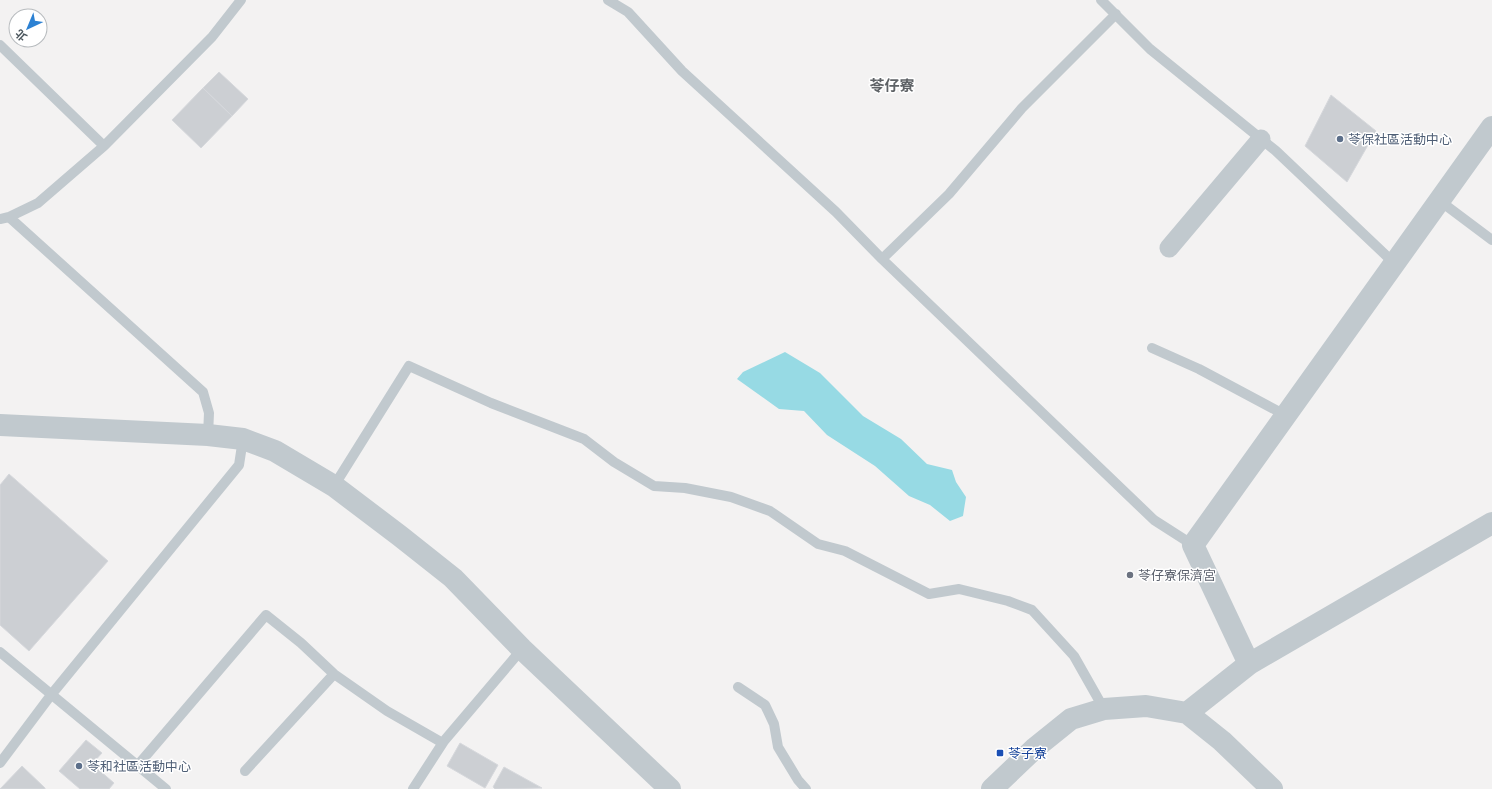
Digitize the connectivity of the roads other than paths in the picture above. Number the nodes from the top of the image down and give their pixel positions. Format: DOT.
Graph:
graph roads {
  1 [pos="241,0"];
  2 [pos="608,0"];
  3 [pos="1101,0"];
  4 [pos="1116,14"];
  5 [pos="0,46"];
  6 [pos="1492,127"];
  7 [pos="1261,139"];
  8 [pos="104,146"];
  9 [pos="1440,201"];
  10 [pos="5,218"];
  11 [pos="1492,240"];
  12 [pos="1169,248"];
  13 [pos="882,259"];
  14 [pos="1394,263"];
  15 [pos="1152,348"];
  16 [pos="1287,416"];
  17 [pos="0,425"];
  18 [pos="208,435"];
  19 [pos="243,438"];
  20 [pos="334,486"];
  21 [pos="1492,523"];
  22 [pos="1193,544"];
  23 [pos="522,649"];
  24 [pos="0,652"];
  25 [pos="1249,664"];
  26 [pos="334,674"];
  27 [pos="738,687"];
  28 [pos="51,695"];
  29 [pos="1104,709"];
  30 [pos="1187,713"];
  31 [pos="444,741"];
  32 [pos="0,763"];
  33 [pos="138,765"];
  34 [pos="245,771"];
  35 [pos="416,788"];
  36 [pos="166,789"];
  37 [pos="670,789"];
  38 [pos="806,789"];
  39 [pos="992,789"];
  40 [pos="1272,789"];
  1 -- 8 [label="lane"];
  2 -- 13 [label="lane"];
  3 -- 4 [label="lane"];
  4 -- 7 [label="lane"];
  4 -- 13 [label="lane"];
  5 -- 8 [label="lane"];
  6 -- 9 [label="street"];
  7 -- 12 [label="street"];
  7 -- 14 [label="lane"];
  8 -- 10 [label="lane"];
  9 -- 11 [label="lane"];
  9 -- 14 [label="street"];
  10 -- 18 [label="lane"];
  13 -- 22 [label="lane"];
  14 -- 16 [label="street"];
  15 -- 16 [label="lane"];
  16 -- 22 [label="street"];
  17 -- 18 [label="street"];
  18 -- 19 [label="street"];
  19 -- 20 [label="street"];
  19 -- 28 [label="lane"];
  20 -- 23 [label="street"];
  20 -- 29 [label="lane"];
  21 -- 25 [label="street"];
  22 -- 25 [label="street"];
  23 -- 31 [label="lane"];
  23 -- 37 [label="street"];
  24 -- 28 [label="lane"];
  25 -- 30 [label="street"];
  26 -- 31 [label="lane"];
  26 -- 33 [label="lane"];
  26 -- 34 [label="lane"];
  27 -- 38 [label="lane"];
  28 -- 32 [label="lane"];
  28 -- 33 [label="lane"];
  29 -- 30 [label="street"];
  29 -- 39 [label="street"];
  30 -- 40 [label="street"];
  31 -- 35 [label="lane"];
  33 -- 36 [label="lane"];
}
